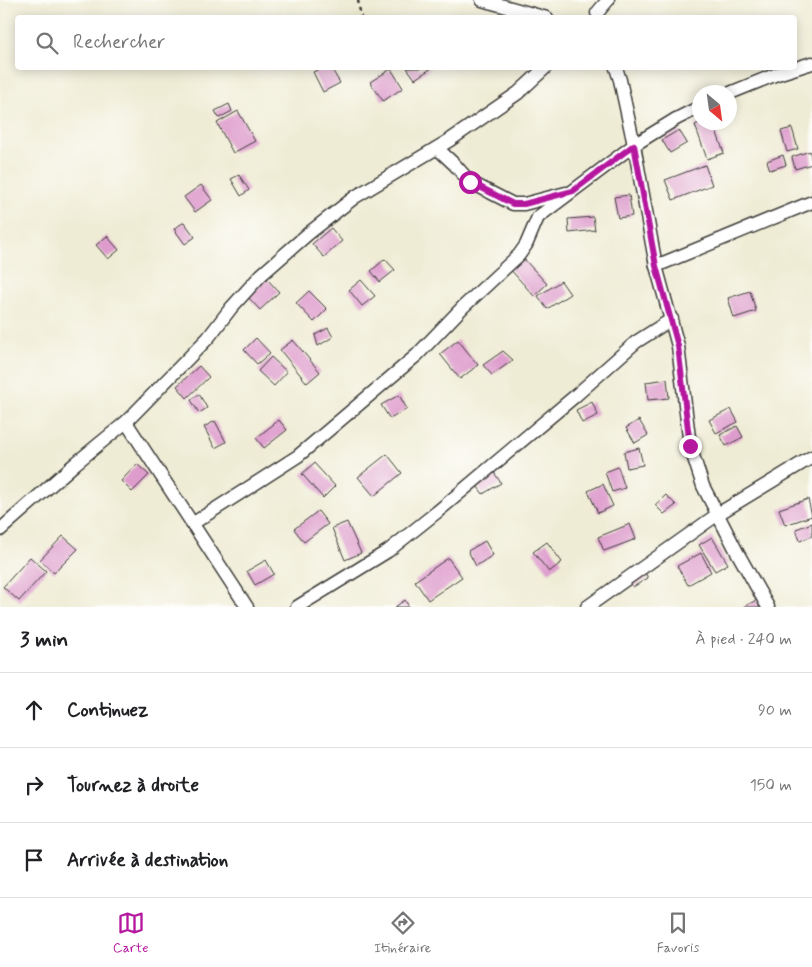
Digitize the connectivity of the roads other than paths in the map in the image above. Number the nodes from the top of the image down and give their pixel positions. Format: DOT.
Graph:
graph roads {
  1 [pos="482,0"];
  2 [pos="608,0"];
  3 [pos="535,15"];
  4 [pos="597,15"];
  5 [pos="812,63"];
  6 [pos="797,68"];
  7 [pos="543,70"];
  8 [pos="617,70"];
  9 [pos="790,70"];
  10 [pos="737,90"];
  11 [pos="692,111"];
  12 [pos="634,145"];
  13 [pos="437,148"];
  14 [pos="573,191"];
  15 [pos="812,202"];
  16 [pos="656,266"];
  17 [pos="672,319"];
  18 [pos="126,422"];
  19 [pos="812,457"];
  20 [pos="718,514"];
  21 [pos="192,524"];
  22 [pos="0,530"];
  23 [pos="247,607"];
  24 [pos="298,607"];
  25 [pos="586,607"];
  26 [pos="768,607"];
  1 -- 3 [label="street"];
  2 -- 4 [label="street"];
  5 -- 6 [label="street"];
  7 -- 13 [label="street"];
  8 -- 12 [label="street"];
  9 -- 10 [label="street"];
  11 -- 12 [label="street"];
  12 -- 14 [label="street"];
  12 -- 16 [label="street"];
  13 -- 14 [label="street"];
  13 -- 18 [label="street"];
  14 -- 21 [label="street"];
  15 -- 16 [label="street"];
  16 -- 17 [label="street"];
  17 -- 20 [label="street"];
  17 -- 24 [label="street"];
  18 -- 21 [label="street"];
  18 -- 22 [label="street"];
  19 -- 20 [label="street"];
  20 -- 25 [label="street"];
  20 -- 26 [label="street"];
  21 -- 23 [label="street"];
}
